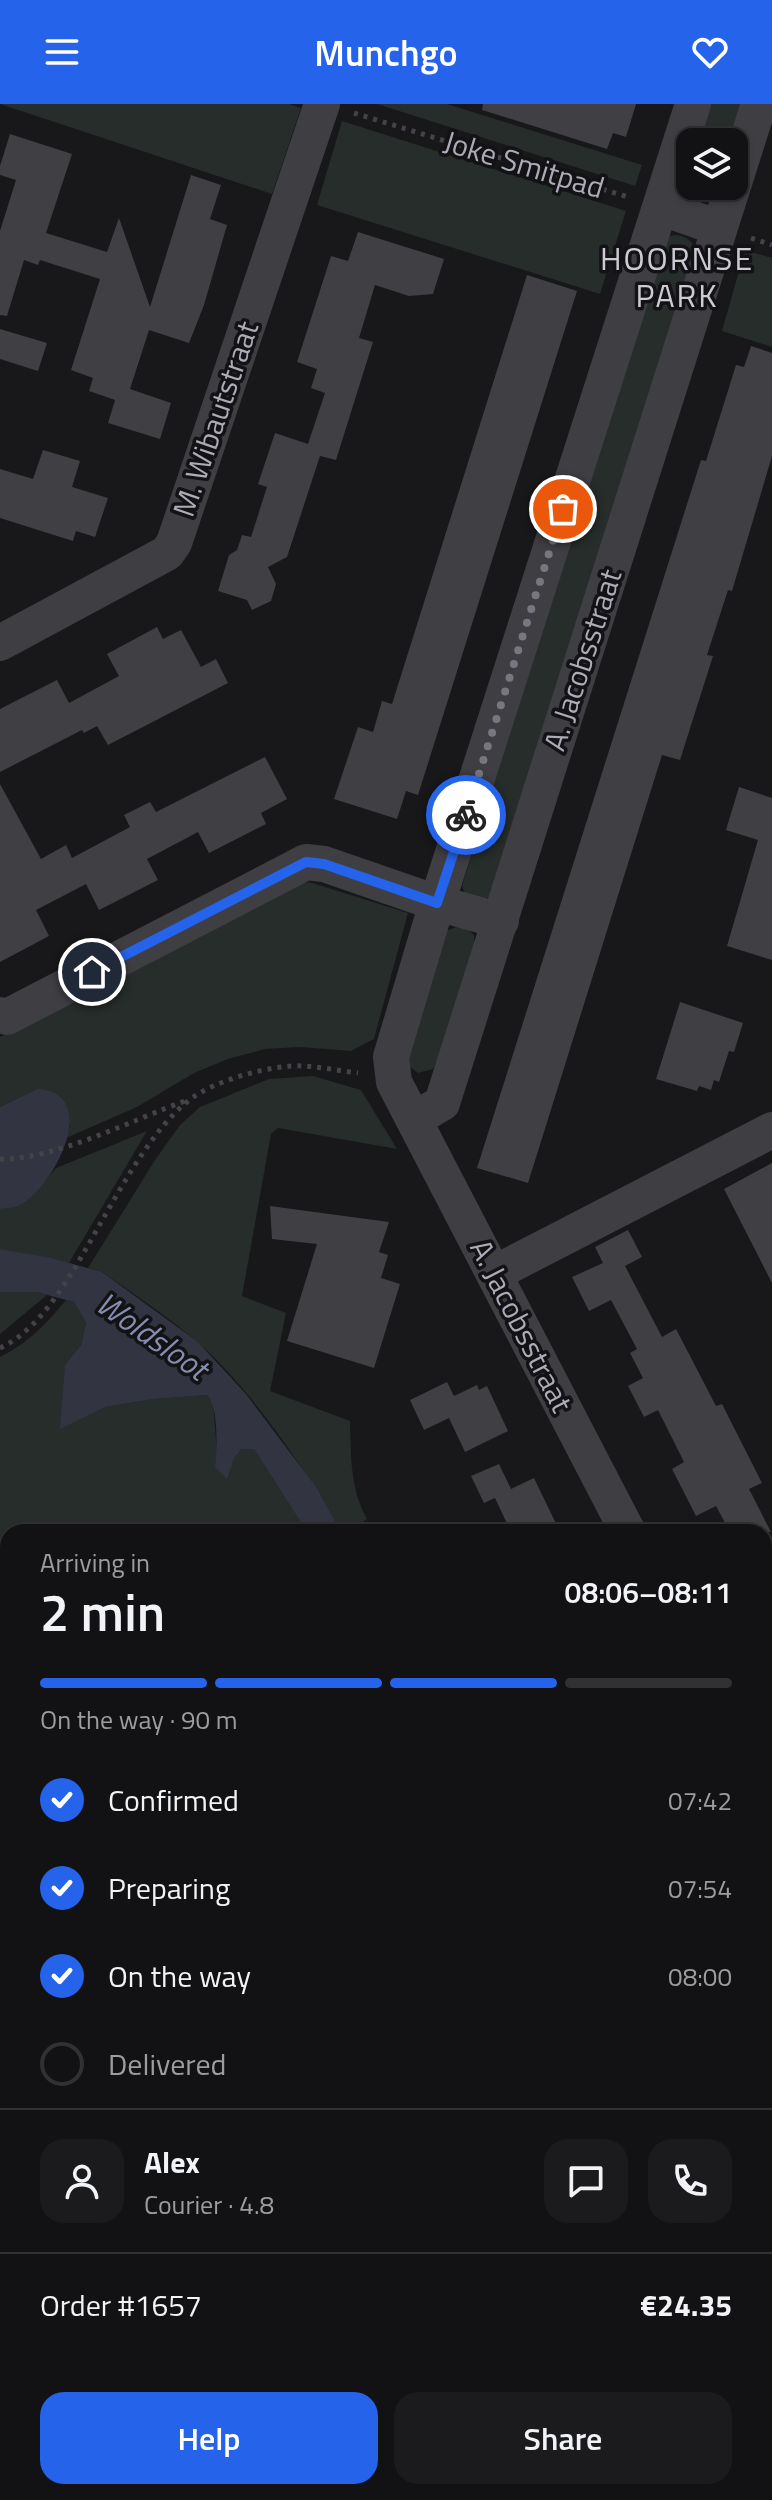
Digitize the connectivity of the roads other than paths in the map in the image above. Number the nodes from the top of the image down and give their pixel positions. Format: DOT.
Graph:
graph roads {
  1 [pos="693,104"];
  2 [pos="759,104"];
  3 [pos="332,106"];
  4 [pos="748,139"];
  5 [pos="729,200"];
  6 [pos="660,207"];
  7 [pos="719,228"];
  8 [pos="0,643"];
  9 [pos="437,903"];
  10 [pos="501,921"];
  11 [pos="0,1015"];
  12 [pos="415,1119"];
  13 [pos="772,1130"];
  14 [pos="495,1273"];
  15 [pos="624,1524"];
  1 -- 6 [label="street"];
  2 -- 4 [label="street, A. Jacobsstraat"];
  3 -- 8 [label="street, M. Wibautstraat"];
  5 -- 7 [label="street, A. Jacobsstraat"];
  6 -- 7 [label="street"];
  6 -- 9 [label="street"];
  7 -- 10 [label="street, A. Jacobsstraat"];
  9 -- 10 [label="street"];
  9 -- 11 [label="street"];
  9 -- 12 [label="street, A. Jacobsstraat"];
  10 -- 12 [label="street, A. Jacobsstraat"];
  12 -- 14 [label="street, A. Jacobsstraat"];
  13 -- 14 [label="street"];
  14 -- 15 [label="street, A. Jacobsstraat"];
}
